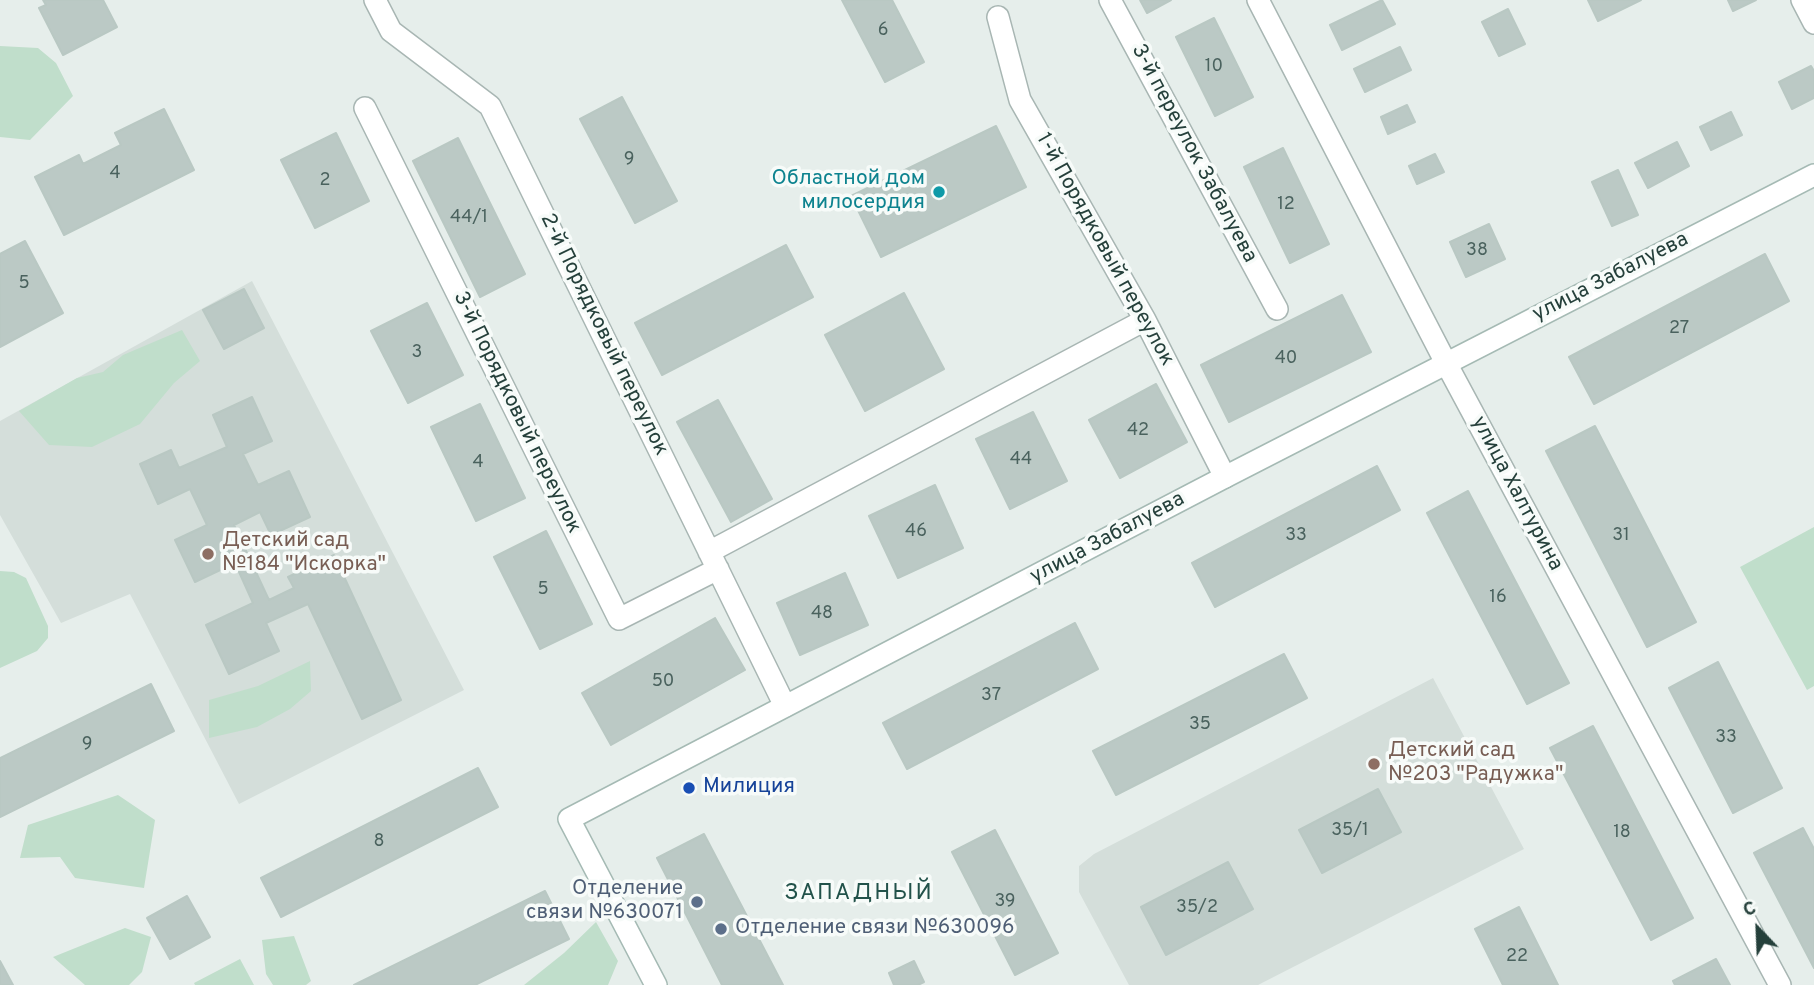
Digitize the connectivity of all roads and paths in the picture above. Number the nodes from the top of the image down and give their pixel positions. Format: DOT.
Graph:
graph roads {
  1 [pos="375,0"];
  2 [pos="1110,0"];
  3 [pos="1258,0"];
  4 [pos="1802,0"];
  5 [pos="998,17"];
  6 [pos="1814,23"];
  7 [pos="365,108"];
  8 [pos="1814,175"];
  9 [pos="1277,309"];
  10 [pos="1145,320"];
  11 [pos="1446,363"];
  12 [pos="1224,477"];
  13 [pos="714,560"];
  14 [pos="785,706"];
  15 [pos="656,985"];
  16 [pos="1780,985"];
  1 -- 13 [label="street, 2-й Порядковый переулок"];
  2 -- 9 [label="street, 3-й переулок Забалуева"];
  3 -- 11 [label="street, улица Халтурина"];
  4 -- 6 [label="street"];
  5 -- 10 [label="street, 1-й Порядковый переулок"];
  7 -- 13 [label="street, 3-й Порядковый переулок"];
  8 -- 11 [label="street, улица Забалуева"];
  10 -- 12 [label="street, 1-й Порядковый переулок"];
  10 -- 13 [label="street"];
  11 -- 12 [label="street, улица Забалуева"];
  11 -- 16 [label="street, улица Халтурина"];
  12 -- 14 [label="street, улица Забалуева"];
  13 -- 14 [label="street, 2-й Порядковый переулок"];
  14 -- 15 [label="street, улица Забалуева"];
}
